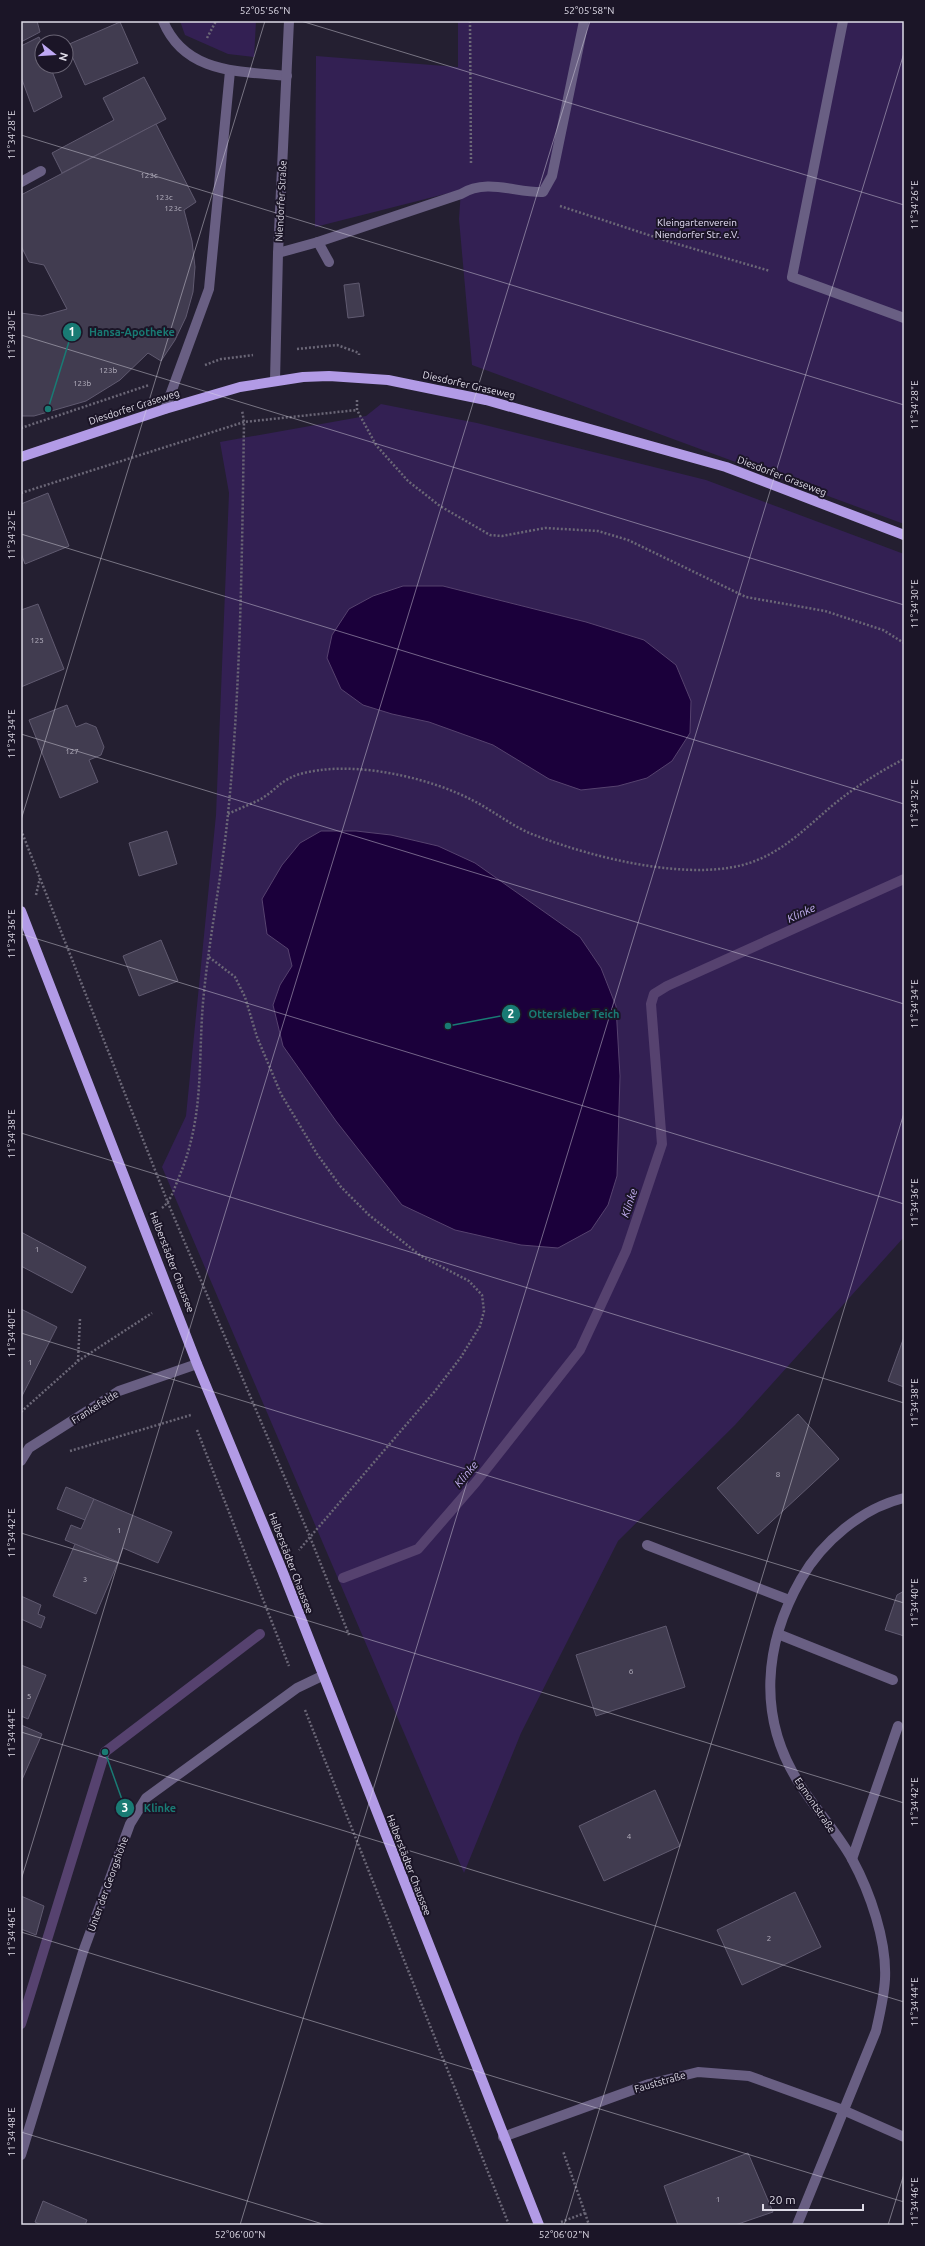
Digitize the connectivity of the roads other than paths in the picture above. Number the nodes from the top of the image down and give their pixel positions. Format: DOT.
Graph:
graph roads {
  1 [pos="163,21"];
  2 [pos="289,21"];
  3 [pos="584,21"];
  4 [pos="843,21"];
  5 [pos="230,71"];
  6 [pos="287,76"];
  7 [pos="41,171"];
  8 [pos="21,182"];
  9 [pos="318,242"];
  10 [pos="278,253"];
  11 [pos="330,262"];
  12 [pos="904,318"];
  13 [pos="276,381"];
  14 [pos="165,409"];
  15 [pos="21,457"];
  16 [pos="904,535"];
  17 [pos="21,910"];
  18 [pos="197,1364"];
  19 [pos="25,1446"];
  20 [pos="21,1461"];
  21 [pos="904,1498"];
  22 [pos="647,1544"];
  23 [pos="789,1600"];
  24 [pos="778,1634"];
  25 [pos="322,1676"];
  26 [pos="893,1680"];
  27 [pos="898,1726"];
  28 [pos="852,1859"];
  29 [pos="843,2110"];
  30 [pos="904,2136"];
  31 [pos="503,2137"];
  32 [pos="21,2155"];
  33 [pos="539,2225"];
  34 [pos="797,2225"];
  1 -- 5 [label="street"];
  2 -- 6 [label="street, Niendorfer Straße"];
  3 -- 9 [label="street"];
  4 -- 12 [label="street"];
  5 -- 6 [label="street"];
  5 -- 14 [label="street"];
  6 -- 10 [label="street, Niendorfer Straße"];
  7 -- 8 [label="street"];
  9 -- 10 [label="street"];
  9 -- 11 [label="street"];
  10 -- 13 [label="street, Niendorfer Straße"];
  13 -- 14 [label="main road, Diesdorfer Graseweg"];
  13 -- 16 [label="main road, Diesdorfer Graseweg"];
  14 -- 15 [label="main road, Diesdorfer Graseweg"];
  17 -- 18 [label="main road, Halberstädter Chaussee"];
  18 -- 19 [label="street, Frankefelde"];
  18 -- 25 [label="main road, Halberstädter Chaussee"];
  19 -- 20 [label="street"];
  21 -- 23 [label="street, Egmontstraße"];
  22 -- 23 [label="street"];
  23 -- 24 [label="street, Egmontstraße"];
  24 -- 26 [label="street"];
  24 -- 28 [label="street, Egmontstraße"];
  25 -- 31 [label="main road, Halberstädter Chaussee"];
  25 -- 32 [label="street, Unter der Georgshöhe"];
  27 -- 28 [label="street"];
  28 -- 29 [label="street, Egmontstraße"];
  29 -- 30 [label="street, Fauststraße"];
  29 -- 31 [label="street, Fauststraße"];
  29 -- 34 [label="street"];
  31 -- 33 [label="main road, Halberstädter Chaussee"];
}
